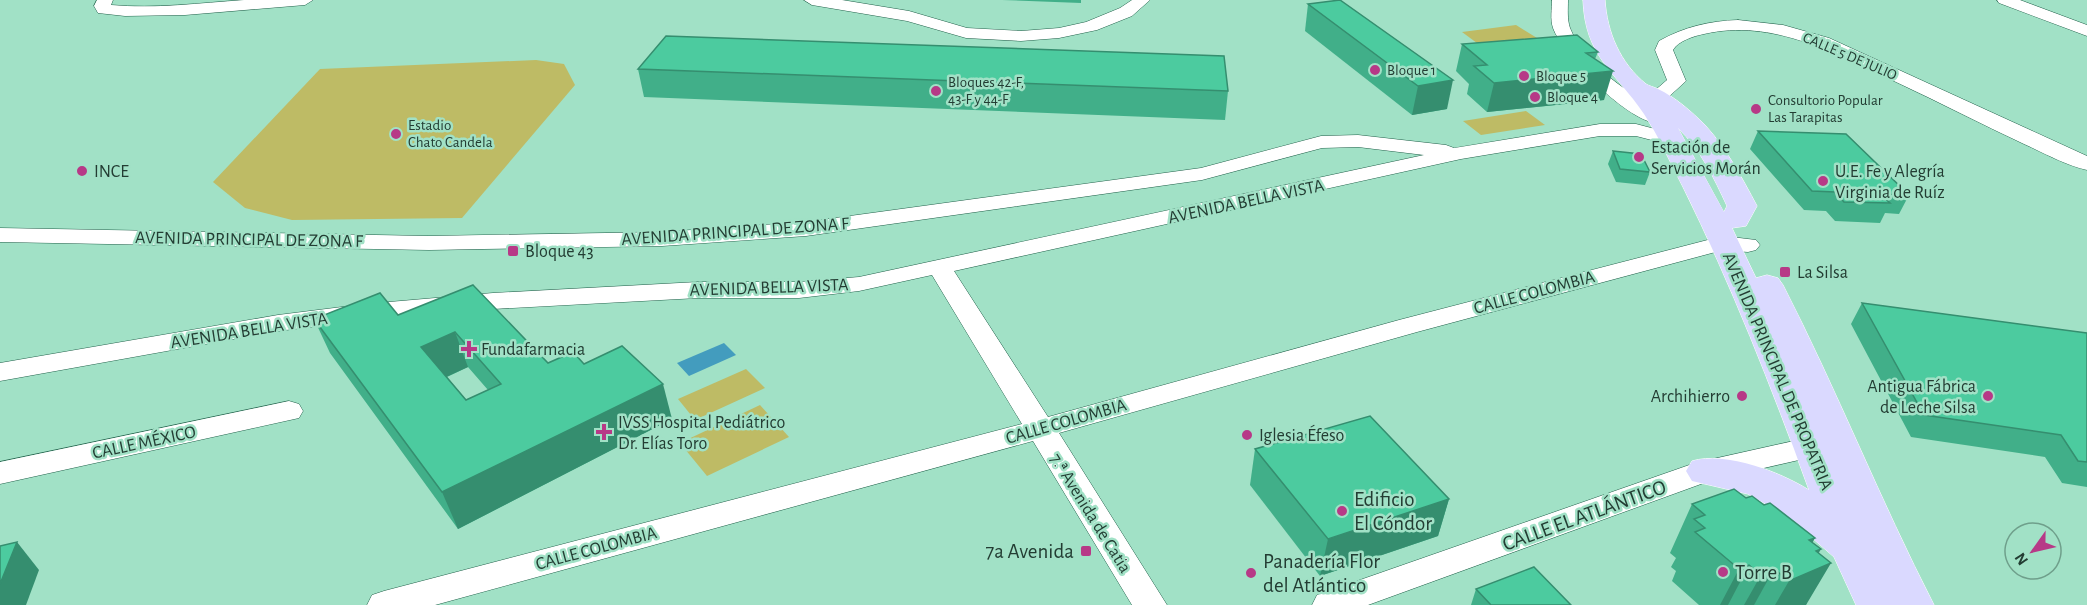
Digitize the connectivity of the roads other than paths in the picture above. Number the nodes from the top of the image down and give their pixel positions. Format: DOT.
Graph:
graph roads {
  1 [pos="105,0"];
  2 [pos="305,0"];
  3 [pos="812,0"];
  4 [pos="1560,0"];
  5 [pos="1594,0"];
  6 [pos="2005,0"];
  7 [pos="1136,3"];
  8 [pos="2087,31"];
  9 [pos="1622,86"];
  10 [pos="1662,119"];
  11 [pos="1599,130"];
  12 [pos="1347,140"];
  13 [pos="1461,153"];
  14 [pos="2087,164"];
  15 [pos="1356,178"];
  16 [pos="0,234"];
  17 [pos="1735,236"];
  18 [pos="939,266"];
  19 [pos="0,372"];
  20 [pos="289,411"];
  21 [pos="1038,429"];
  22 [pos="1828,449"];
  23 [pos="1706,471"];
  24 [pos="0,473"];
  25 [pos="1854,553"];
  26 [pos="1892,600"];
  27 [pos="384,605"];
  28 [pos="1150,605"];
  29 [pos="1329,605"];
  1 -- 2 [label="street"];
  3 -- 7 [label="street"];
  4 -- 9 [label="street"];
  5 -- 9 [label="main road"];
  6 -- 8 [label="street"];
  9 -- 10 [label="main road"];
  9 -- 11 [label="street"];
  10 -- 11 [label="street, AVENIDA BELLA VISTA"];
  10 -- 14 [label="street, CALLE 5 DE JULIO"];
  10 -- 17 [label="main road, AVENIDA PRINCIPAL DE PROPATRIA"];
  10 -- 17 [label="main road"];
  11 -- 13 [label="street, AVENIDA BELLA VISTA"];
  12 -- 13 [label="street, AVENIDA PRINCIPAL DE ZONA F"];
  12 -- 15 [label="street"];
  12 -- 16 [label="street, AVENIDA PRINCIPAL DE ZONA F"];
  13 -- 15 [label="street, AVENIDA BELLA VISTA"];
  15 -- 18 [label="street, AVENIDA BELLA VISTA"];
  17 -- 21 [label="street, CALLE COLOMBIA"];
  17 -- 22 [label="main road, AVENIDA PRINCIPAL DE PROPATRIA"];
  18 -- 19 [label="street, AVENIDA BELLA VISTA"];
  18 -- 21 [label="street, 7.ª Avenida de Catia"];
  20 -- 24 [label="street, CALLE MÉXICO"];
  21 -- 27 [label="street, CALLE COLOMBIA"];
  21 -- 28 [label="street, 7.ª Avenida de Catia"];
  22 -- 23 [label="street, CALLE EL ATLÁNTICO"];
  22 -- 25 [label="main road, AVENIDA PRINCIPAL DE PROPATRIA"];
  22 -- 26 [label="main road, AVENIDA PRINCIPAL DE PROPATRIA"];
  23 -- 25 [label="main road"];
  23 -- 29 [label="street, CALLE EL ATLÁNTICO"];
  25 -- 26 [label="main road, AVENIDA PRINCIPAL DE PROPATRIA"];
}
